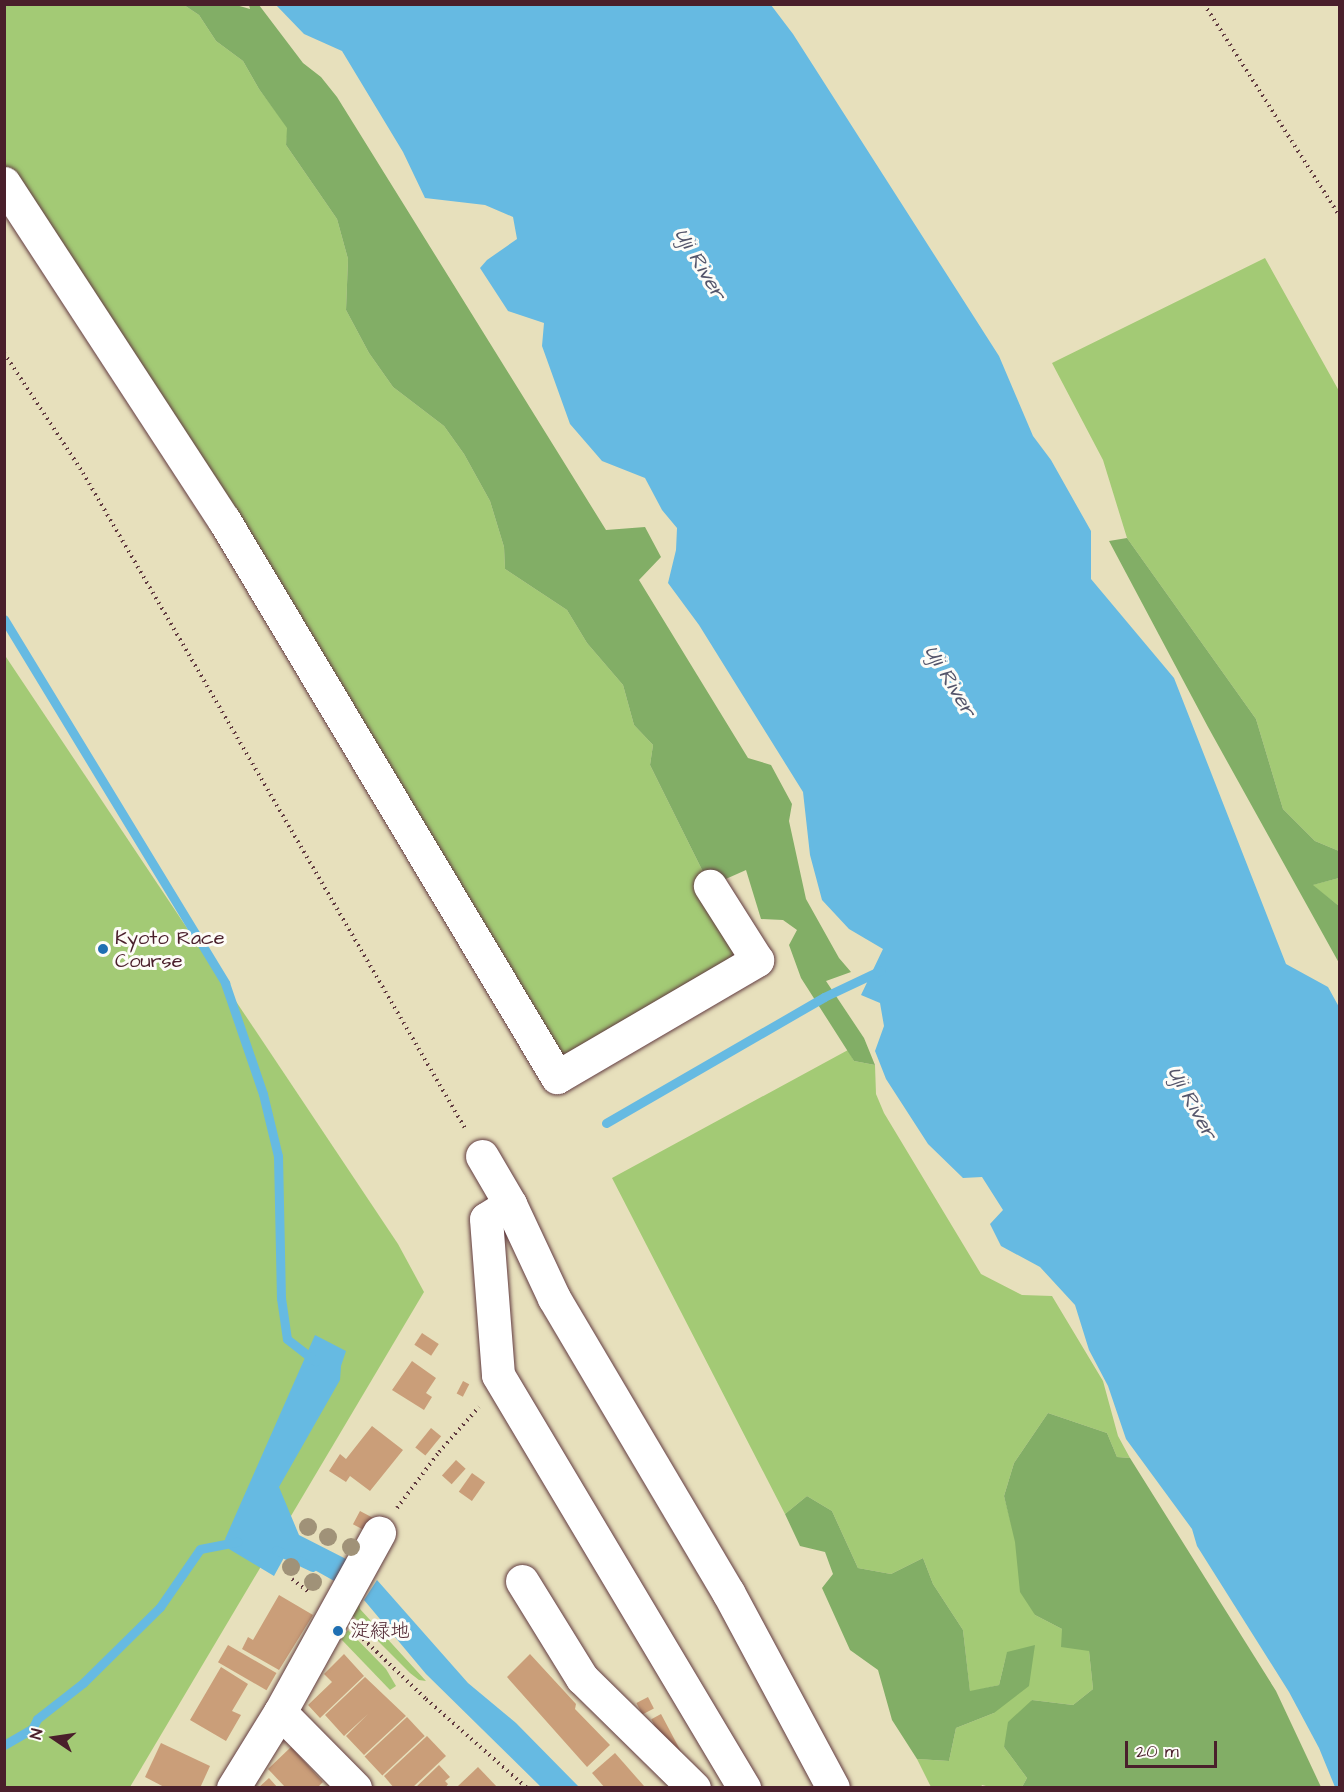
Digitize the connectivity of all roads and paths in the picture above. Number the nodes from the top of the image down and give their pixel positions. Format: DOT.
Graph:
graph roads {
  1 [pos="1204,4"];
  2 [pos="4,183"];
  3 [pos="1340,217"];
  4 [pos="4,353"];
  5 [pos="710,886"];
  6 [pos="482,1156"];
  7 [pos="510,1204"];
  8 [pos="503,1385"];
  9 [pos="379,1533"];
  10 [pos="522,1581"];
  11 [pos="346,1591"];
  12 [pos="280,1712"];
  13 [pos="743,1786"];
  14 [pos="234,1788"];
  15 [pos="355,1788"];
  16 [pos="527,1788"];
  17 [pos="694,1788"];
  18 [pos="710,1788"];
  19 [pos="833,1788"];
  1 -- 3 [label="path"];
  2 -- 5 [label="street"];
  4 -- 6 [label="path"];
  6 -- 7 [label="street"];
  7 -- 8 [label="street"];
  7 -- 19 [label="street"];
  8 -- 9 [label="path"];
  8 -- 13 [label="street"];
  9 -- 11 [label="street"];
  10 -- 17 [label="street"];
  11 -- 12 [label="street"];
  11 -- 16 [label="path"];
  12 -- 14 [label="street"];
  12 -- 15 [label="street"];
  13 -- 18 [label="street"];
}
